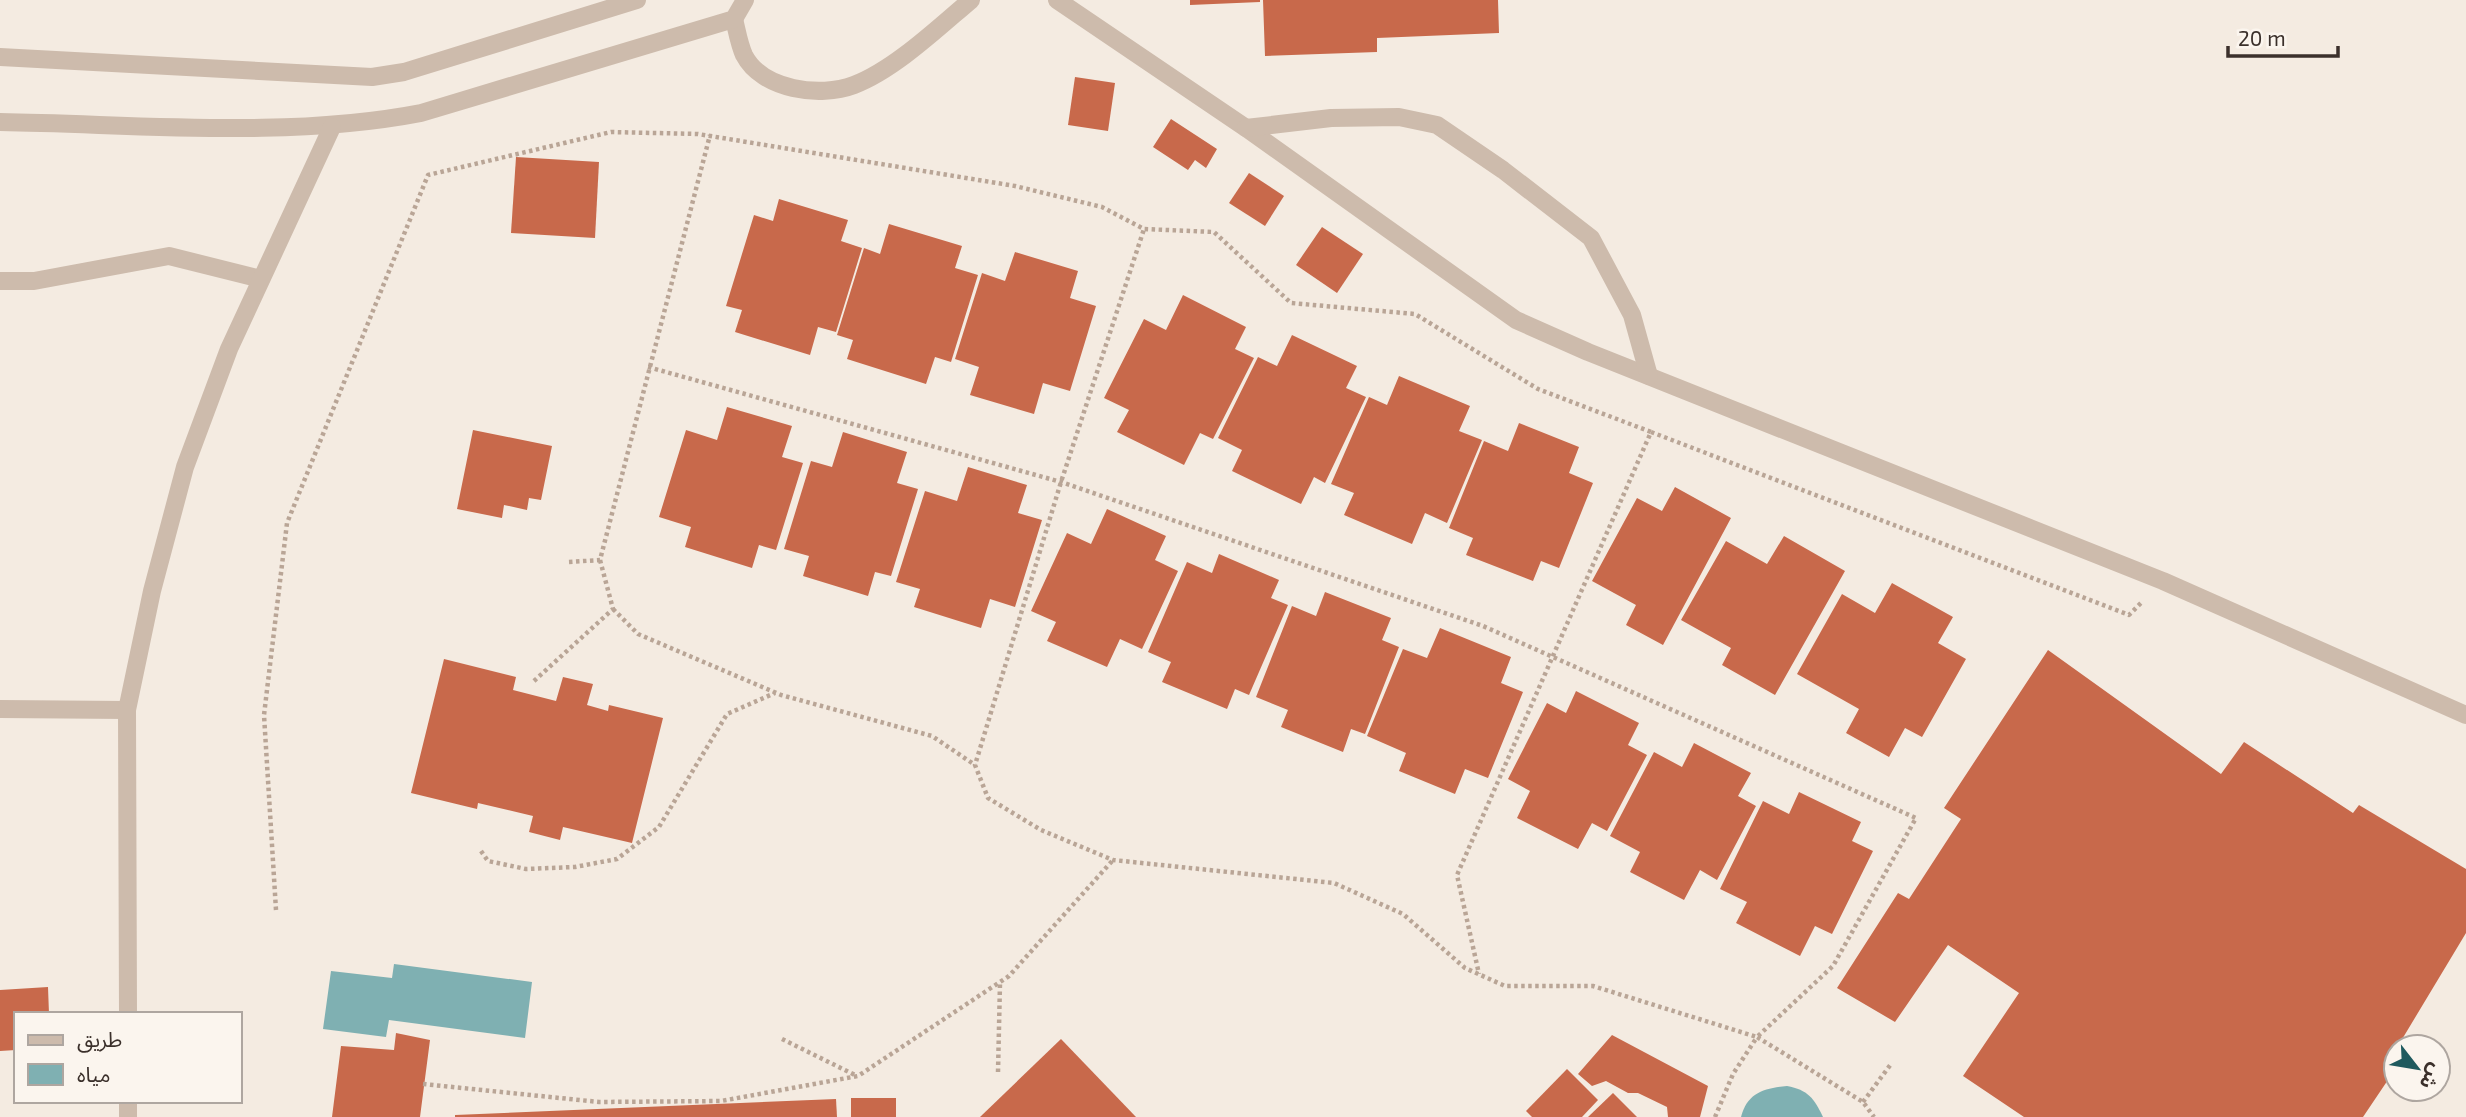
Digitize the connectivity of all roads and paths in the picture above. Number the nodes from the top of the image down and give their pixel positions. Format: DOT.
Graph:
graph roads {
  1 [pos="637,0"];
  2 [pos="745,0"];
  3 [pos="971,0"];
  4 [pos="1058,0"];
  5 [pos="734,19"];
  6 [pos="0,57"];
  7 [pos="0,122"];
  8 [pos="332,127"];
  9 [pos="1246,128"];
  10 [pos="710,135"];
  11 [pos="1144,229"];
  12 [pos="261,279"];
  13 [pos="0,281"];
  14 [pos="648,367"];
  15 [pos="1649,376"];
  16 [pos="1651,432"];
  17 [pos="1061,482"];
  18 [pos="600,560"];
  19 [pos="569,562"];
  20 [pos="2163,581"];
  21 [pos="613,609"];
  22 [pos="1550,656"];
  23 [pos="534,681"];
  24 [pos="776,693"];
  25 [pos="0,709"];
  26 [pos="127,710"];
  27 [pos="2466,715"];
  28 [pos="975,765"];
  29 [pos="481,850"];
  30 [pos="1113,860"];
  31 [pos="276,910"];
  32 [pos="1480,975"];
  33 [pos="1000,982"];
  34 [pos="128,1012"];
  35 [pos="1757,1037"];
  36 [pos="782,1039"];
  37 [pos="1891,1064"];
  38 [pos="998,1072"];
  39 [pos="858,1076"];
  40 [pos="423,1084"];
  41 [pos="1863,1102"];
  42 [pos="1715,1117"];
  43 [pos="1874,1117"];
  1 -- 6 [label="street"];
  2 -- 5 [label="street"];
  3 -- 5 [label="street"];
  4 -- 9 [label="street"];
  5 -- 8 [label="street"];
  7 -- 8 [label="street"];
  8 -- 12 [label="street"];
  9 -- 15 [label="street"];
  9 -- 15 [label="street"];
  10 -- 11 [label="path"];
  10 -- 14 [label="path"];
  10 -- 31 [label="path"];
  11 -- 16 [label="path"];
  11 -- 17 [label="path"];
  12 -- 13 [label="street"];
  12 -- 26 [label="street"];
  14 -- 17 [label="path"];
  14 -- 18 [label="path"];
  15 -- 20 [label="street"];
  16 -- 20 [label="path"];
  16 -- 22 [label="path"];
  17 -- 22 [label="path"];
  17 -- 28 [label="path"];
  18 -- 19 [label="path"];
  18 -- 21 [label="path"];
  20 -- 27 [label="street"];
  21 -- 23 [label="path"];
  21 -- 24 [label="path"];
  22 -- 32 [label="path"];
  22 -- 35 [label="path"];
  24 -- 28 [label="path"];
  24 -- 29 [label="path"];
  25 -- 26 [label="street"];
  26 -- 34 [label="street"];
  28 -- 30 [label="path"];
  30 -- 32 [label="path"];
  30 -- 33 [label="path"];
  32 -- 35 [label="path"];
  33 -- 38 [label="path"];
  33 -- 39 [label="path"];
  35 -- 41 [label="path"];
  35 -- 42 [label="path"];
  36 -- 39 [label="path"];
  37 -- 41 [label="path"];
  39 -- 40 [label="path"];
  41 -- 43 [label="path"];
}
